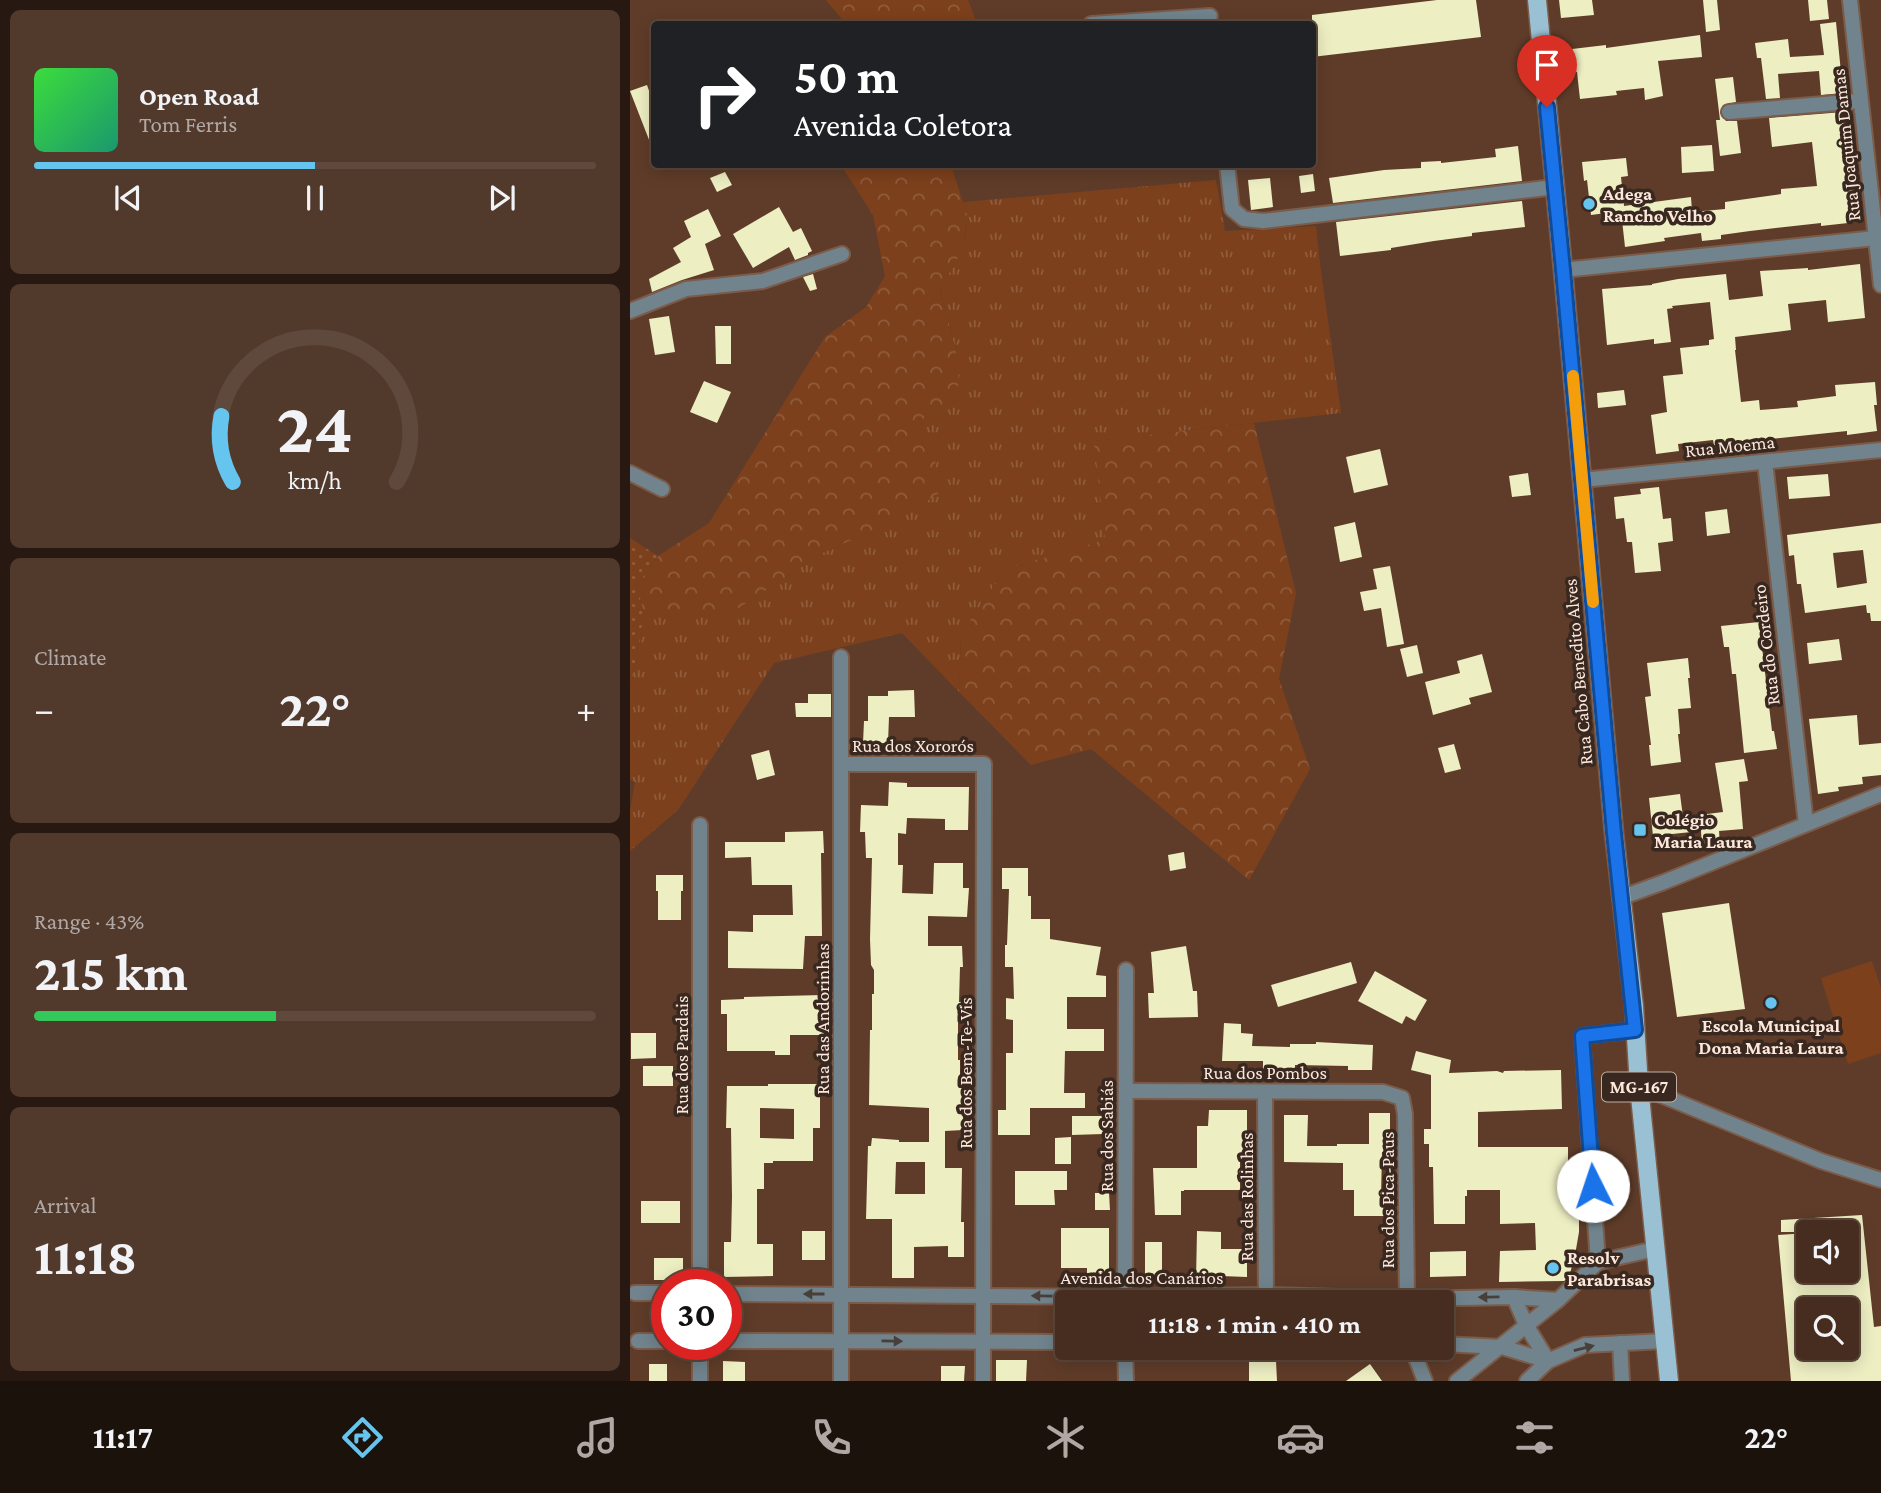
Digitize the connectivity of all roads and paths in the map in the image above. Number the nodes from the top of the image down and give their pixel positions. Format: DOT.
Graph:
graph roads {
  1 [pos="1209,0"];
  2 [pos="1537,0"];
  3 [pos="1850,0"];
  4 [pos="1211,20"];
  5 [pos="1181,21"];
  6 [pos="1860,101"];
  7 [pos="1729,112"];
  8 [pos="1227,168"];
  9 [pos="1555,187"];
  10 [pos="1876,238"];
  11 [pos="842,254"];
  12 [pos="1563,270"];
  13 [pos="1881,285"];
  14 [pos="630,311"];
  15 [pos="1881,450"];
  16 [pos="1765,462"];
  17 [pos="630,473"];
  18 [pos="1582,480"];
  19 [pos="662,489"];
  20 [pos="841,657"];
  21 [pos="842,764"];
  22 [pos="984,764"];
  23 [pos="1881,794"];
  24 [pos="1806,824"];
  25 [pos="700,825"];
  26 [pos="1620,898"];
  27 [pos="1126,970"];
  28 [pos="1635,1030"];
  29 [pos="1639,1086"];
  30 [pos="1126,1091"];
  31 [pos="1265,1092"];
  32 [pos="1402,1098"];
  33 [pos="1881,1180"];
  34 [pos="1655,1249"];
  35 [pos="1598,1262"];
  36 [pos="700,1269"];
  37 [pos="1125,1290"];
  38 [pos="1266,1290"];
  39 [pos="1407,1290"];
  40 [pos="635,1293"];
  41 [pos="651,1293"];
  42 [pos="742,1294"];
  43 [pos="841,1294"];
  44 [pos="984,1296"];
  45 [pos="1514,1297"];
  46 [pos="1055,1298"];
  47 [pos="1454,1299"];
  48 [pos="1558,1300"];
  49 [pos="1525,1325"];
  50 [pos="638,1341"];
  51 [pos="651,1341"];
  52 [pos="842,1341"];
  53 [pos="1664,1341"];
  54 [pos="742,1342"];
  55 [pos="1055,1342"];
  56 [pos="983,1343"];
  57 [pos="1620,1343"];
  58 [pos="1454,1345"];
  59 [pos="1502,1347"];
  60 [pos="700,1360"];
  61 [pos="1125,1360"];
  62 [pos="1417,1360"];
  63 [pos="1548,1361"];
  64 [pos="700,1381"];
  65 [pos="841,1381"];
  66 [pos="983,1381"];
  67 [pos="1126,1381"];
  68 [pos="1425,1381"];
  69 [pos="1457,1381"];
  70 [pos="1527,1381"];
  71 [pos="1622,1381"];
  72 [pos="1669,1381"];
  1 -- 4 [label="street"];
  2 -- 9 [label="main road, Rua Cabo Benedito Alves / MG-167"];
  3 -- 6 [label="street, Rua Joaquim Damas"];
  4 -- 5 [label="street"];
  6 -- 7 [label="street"];
  6 -- 10 [label="street, Rua Joaquim Damas"];
  8 -- 9 [label="street"];
  9 -- 12 [label="main road, Rua Cabo Benedito Alves / MG-167"];
  10 -- 12 [label="street"];
  10 -- 13 [label="street, Rua Joaquim Damas"];
  11 -- 14 [label="street"];
  12 -- 18 [label="main road, Rua Cabo Benedito Alves / MG-167"];
  15 -- 16 [label="street, Rua Moema"];
  16 -- 18 [label="street, Rua Moema"];
  16 -- 24 [label="street, Rua do Cordeiro"];
  17 -- 19 [label="street"];
  18 -- 26 [label="main road, Rua Cabo Benedito Alves / MG-167"];
  20 -- 21 [label="street, Rua das Andorinhas"];
  21 -- 22 [label="street, Rua dos Xororós"];
  21 -- 43 [label="street, Rua das Andorinhas"];
  22 -- 44 [label="street, Rua dos Bem-Te-Vis"];
  23 -- 24 [label="street"];
  24 -- 26 [label="street"];
  25 -- 36 [label="street, Rua dos Pardais"];
  26 -- 28 [label="main road, Rua Cabo Benedito Alves / MG-167"];
  27 -- 30 [label="street, Rua dos Sabiás"];
  28 -- 29 [label="main road, Rua Cabo Benedito Alves / MG-167"];
  28 -- 35 [label="street"];
  29 -- 33 [label="street"];
  29 -- 34 [label="main road, Rua Cabo Benedito Alves / MG-167"];
  30 -- 31 [label="street, Rua dos Pombos"];
  30 -- 37 [label="street, Rua dos Sabiás"];
  31 -- 32 [label="street, Rua dos Pombos"];
  31 -- 38 [label="street, Rua das Rolinhas"];
  32 -- 39 [label="street, Rua dos Pica-Paus"];
  34 -- 35 [label="street"];
  34 -- 53 [label="main road, Rua Cabo Benedito Alves / MG-167"];
  35 -- 48 [label="street"];
  40 -- 41 [label="street"];
  43 -- 42 [label="street, Avenida dos Canários, one-way"];
  43 -- 44 [label="street, Avenida dos Canários"];
  43 -- 52 [label="street, Rua das Andorinhas"];
  46 -- 44 [label="street, Avenida dos Canários, one-way"];
  44 -- 56 [label="street, Rua dos Bem-Te-Vis"];
  45 -- 47 [label="street, Avenida dos Canários, one-way"];
  45 -- 48 [label="street, Avenida dos Canários"];
  45 -- 49 [label="street"];
  48 -- 49 [label="street"];
  49 -- 59 [label="street"];
  49 -- 63 [label="street"];
  50 -- 51 [label="street"];
  52 -- 54 [label="street"];
  52 -- 56 [label="street, one-way"];
  52 -- 65 [label="street, Rua das Andorinhas"];
  53 -- 57 [label="street"];
  53 -- 72 [label="main road, MG-167"];
  55 -- 56 [label="street"];
  56 -- 66 [label="street, Rua dos Bem-Te-Vis"];
  63 -- 57 [label="street, one-way"];
  57 -- 71 [label="street"];
  58 -- 59 [label="street"];
  59 -- 63 [label="street"];
  59 -- 69 [label="street"];
  60 -- 64 [label="street"];
  61 -- 67 [label="street"];
  62 -- 68 [label="street"];
  63 -- 70 [label="street"];
}
